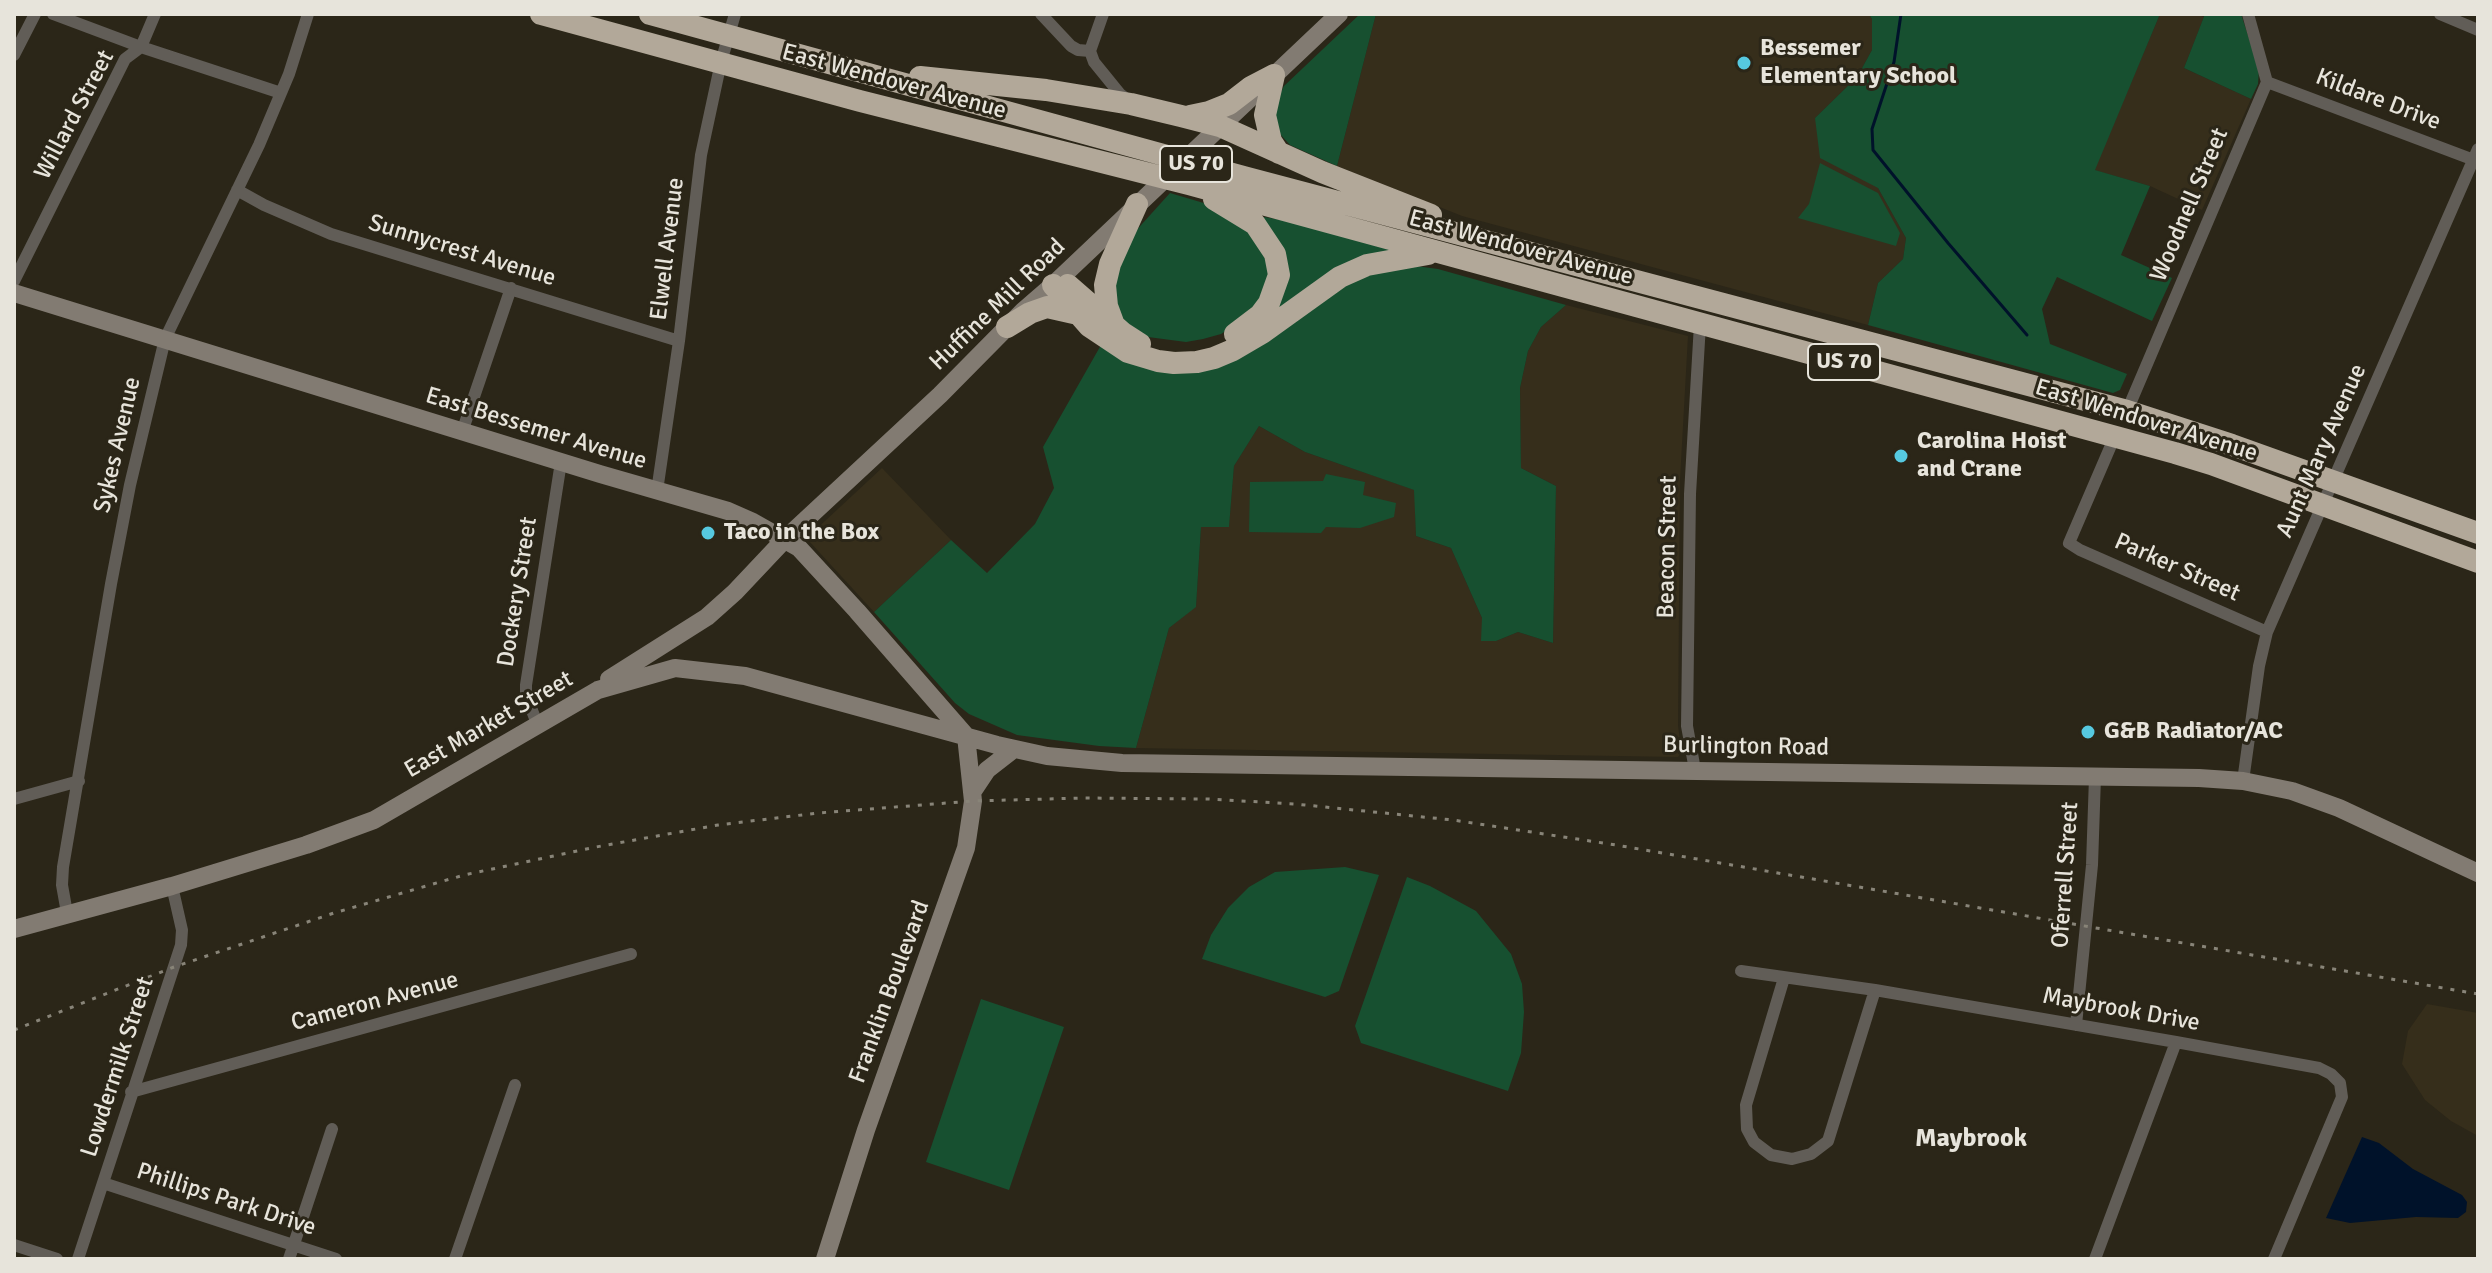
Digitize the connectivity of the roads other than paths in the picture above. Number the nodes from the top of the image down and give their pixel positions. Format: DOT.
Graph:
graph roads {
  1 [pos="35,14"];
  2 [pos="53,14"];
  3 [pos="155,14"];
  4 [pos="308,14"];
  5 [pos="541,14"];
  6 [pos="650,14"];
  7 [pos="735,14"];
  8 [pos="1041,14"];
  9 [pos="1103,14"];
  10 [pos="1339,14"];
  11 [pos="2248,14"];
  12 [pos="2440,14"];
  13 [pos="2478,30"];
  14 [pos="729,36"];
  15 [pos="141,47"];
  16 [pos="1090,51"];
  17 [pos="14,55"];
  18 [pos="721,62"];
  19 [pos="824,63"];
  20 [pos="1274,75"];
  21 [pos="2267,82"];
  22 [pos="281,93"];
  23 [pos="1131,104"];
  24 [pos="1185,117"];
  25 [pos="1220,126"];
  26 [pos="1279,153"];
  27 [pos="2476,154"];
  28 [pos="1189,184"];
  29 [pos="237,190"];
  30 [pos="1137,204"];
  31 [pos="1441,253"];
  32 [pos="1532,254"];
  33 [pos="14,281"];
  34 [pos="1056,281"];
  35 [pos="511,288"];
  36 [pos="14,293"];
  37 [pos="1078,314"];
  38 [pos="1700,324"];
  39 [pos="1114,326"];
  40 [pos="1007,327"];
  41 [pos="165,339"];
  42 [pos="679,341"];
  43 [pos="2127,411"];
  44 [pos="462,432"];
  45 [pos="2115,436"];
  46 [pos="561,462"];
  47 [pos="2333,481"];
  48 [pos="657,491"];
  49 [pos="2323,505"];
  50 [pos="2478,533"];
  51 [pos="785,539"];
  52 [pos="2478,562"];
  53 [pos="689,629"];
  54 [pos="2267,632"];
  55 [pos="669,642"];
  56 [pos="668,669"];
  57 [pos="598,690"];
  58 [pos="538,726"];
  59 [pos="966,736"];
  60 [pos="1005,747"];
  61 [pos="1695,770"];
  62 [pos="2095,777"];
  63 [pos="79,781"];
  64 [pos="2243,781"];
  65 [pos="973,791"];
  66 [pos="14,799"];
  67 [pos="2478,873"];
  68 [pos="172,886"];
  69 [pos="67,913"];
  70 [pos="14,929"];
  71 [pos="631,954"];
  72 [pos="1741,971"];
  73 [pos="1784,978"];
  74 [pos="1875,990"];
  75 [pos="2076,1025"];
  76 [pos="2176,1042"];
  77 [pos="515,1085"];
  78 [pos="131,1092"];
  79 [pos="332,1129"];
  80 [pos="103,1183"];
  81 [pos="14,1245"];
  82 [pos="294,1245"];
  83 [pos="57,1259"];
  84 [pos="78,1259"];
  85 [pos="289,1259"];
  86 [pos="336,1259"];
  87 [pos="455,1259"];
  88 [pos="825,1259"];
  89 [pos="2095,1259"];
  90 [pos="2274,1259"];
  1 -- 17 [label="street"];
  2 -- 15 [label="street"];
  3 -- 15 [label="street, Willard Street"];
  4 -- 22 [label="street, Sykes Avenue"];
  5 -- 18 [label="highway, East Wendover Avenue / US 70"];
  6 -- 14 [label="highway, East Wendover Avenue / US 70"];
  7 -- 14 [label="street, Elwell Avenue"];
  8 -- 16 [label="street"];
  9 -- 16 [label="street"];
  10 -- 20 [label="main road, Huffine Mill Road"];
  11 -- 21 [label="street"];
  12 -- 13 [label="street"];
  14 -- 18 [label="street, Elwell Avenue"];
  14 -- 19 [label="highway, East Wendover Avenue / US 70"];
  15 -- 22 [label="street"];
  15 -- 33 [label="street, Willard Street"];
  16 -- 23 [label="street"];
  18 -- 28 [label="highway, East Wendover Avenue / US 70"];
  18 -- 42 [label="street, Elwell Avenue"];
  19 -- 23 [label="highway"];
  19 -- 32 [label="highway, East Wendover Avenue / US 70"];
  20 -- 24 [label="highway"];
  20 -- 25 [label="main road, Huffine Mill Road"];
  20 -- 26 [label="highway"];
  21 -- 27 [label="street, Kildare Drive"];
  21 -- 43 [label="street, Woodnell Street"];
  22 -- 29 [label="street, Sykes Avenue"];
  23 -- 24 [label="highway"];
  24 -- 25 [label="highway"];
  25 -- 26 [label="highway"];
  25 -- 30 [label="main road, Huffine Mill Road"];
  26 -- 32 [label="highway"];
  27 -- 47 [label="street, Aunt Mary Avenue"];
  28 -- 31 [label="highway, East Wendover Avenue / US 70"];
  28 -- 39 [label="highway"];
  29 -- 35 [label="street, Sunnycrest Avenue"];
  29 -- 41 [label="street, Sykes Avenue"];
  30 -- 34 [label="main road, Huffine Mill Road"];
  30 -- 39 [label="highway"];
  31 -- 37 [label="highway"];
  31 -- 38 [label="highway, East Wendover Avenue / US 70"];
  32 -- 43 [label="highway, East Wendover Avenue / US 70"];
  34 -- 37 [label="highway"];
  34 -- 39 [label="highway"];
  34 -- 40 [label="main road, Huffine Mill Road"];
  35 -- 42 [label="street, Sunnycrest Avenue"];
  35 -- 44 [label="street"];
  36 -- 41 [label="main road, East Bessemer Avenue"];
  37 -- 40 [label="highway"];
  38 -- 45 [label="highway, East Wendover Avenue / US 70"];
  38 -- 61 [label="street, Beacon Street"];
  40 -- 51 [label="main road, Huffine Mill Road"];
  41 -- 44 [label="main road, East Bessemer Avenue"];
  41 -- 63 [label="street, Sykes Avenue"];
  42 -- 48 [label="street, Elwell Avenue"];
  43 -- 47 [label="highway, East Wendover Avenue / US 70"];
  44 -- 46 [label="main road, East Bessemer Avenue"];
  45 -- 49 [label="highway, East Wendover Avenue / US 70"];
  45 -- 54 [label="street, Parker Street"];
  46 -- 48 [label="main road, East Bessemer Avenue"];
  46 -- 58 [label="street, Dockery Street"];
  47 -- 49 [label="street, Aunt Mary Avenue"];
  47 -- 50 [label="highway, East Wendover Avenue / US 70"];
  48 -- 51 [label="main road, East Bessemer Avenue"];
  49 -- 52 [label="highway, East Wendover Avenue / US 70"];
  49 -- 54 [label="street, Aunt Mary Avenue"];
  51 -- 53 [label="main road, Huffine Mill Road"];
  51 -- 59 [label="main road, East Bessemer Avenue"];
  53 -- 55 [label="main road, Huffine Mill Road"];
  53 -- 56 [label="main road"];
  54 -- 64 [label="street, Aunt Mary Avenue"];
  55 -- 56 [label="main road"];
  55 -- 57 [label="main road, Huffine Mill Road"];
  56 -- 57 [label="main road, East Market Street"];
  56 -- 59 [label="main road, East Market Street"];
  57 -- 58 [label="main road, East Market Street"];
  58 -- 68 [label="main road, East Market Street"];
  59 -- 60 [label="main road, East Market Street"];
  59 -- 65 [label="main road, Franklin Boulevard"];
  60 -- 61 [label="main road, Burlington Road"];
  60 -- 65 [label="main road"];
  61 -- 62 [label="main road, Burlington Road"];
  62 -- 64 [label="main road, Burlington Road"];
  62 -- 75 [label="street, Oferrell Street"];
  63 -- 66 [label="street"];
  63 -- 69 [label="street, Sykes Avenue"];
  64 -- 67 [label="main road, Burlington Road"];
  65 -- 88 [label="main road, Franklin Boulevard"];
  68 -- 69 [label="main road, East Market Street"];
  68 -- 78 [label="street, Lowdermilk Street"];
  69 -- 70 [label="main road, East Market Street"];
  71 -- 78 [label="street, Cameron Avenue"];
  72 -- 73 [label="street, Maybrook Drive"];
  73 -- 74 [label="street, Maybrook Drive"];
  73 -- 74 [label="street"];
  74 -- 75 [label="street, Maybrook Drive"];
  75 -- 76 [label="street, Maybrook Drive"];
  76 -- 89 [label="street"];
  76 -- 90 [label="street, Maybrook Drive"];
  77 -- 87 [label="street"];
  78 -- 80 [label="street, Lowdermilk Street"];
  79 -- 82 [label="street"];
  80 -- 82 [label="street, Phillips Park Drive"];
  80 -- 84 [label="street, Lowdermilk Street"];
  81 -- 83 [label="street"];
  82 -- 85 [label="street"];
  82 -- 86 [label="street, Phillips Park Drive"];
}
